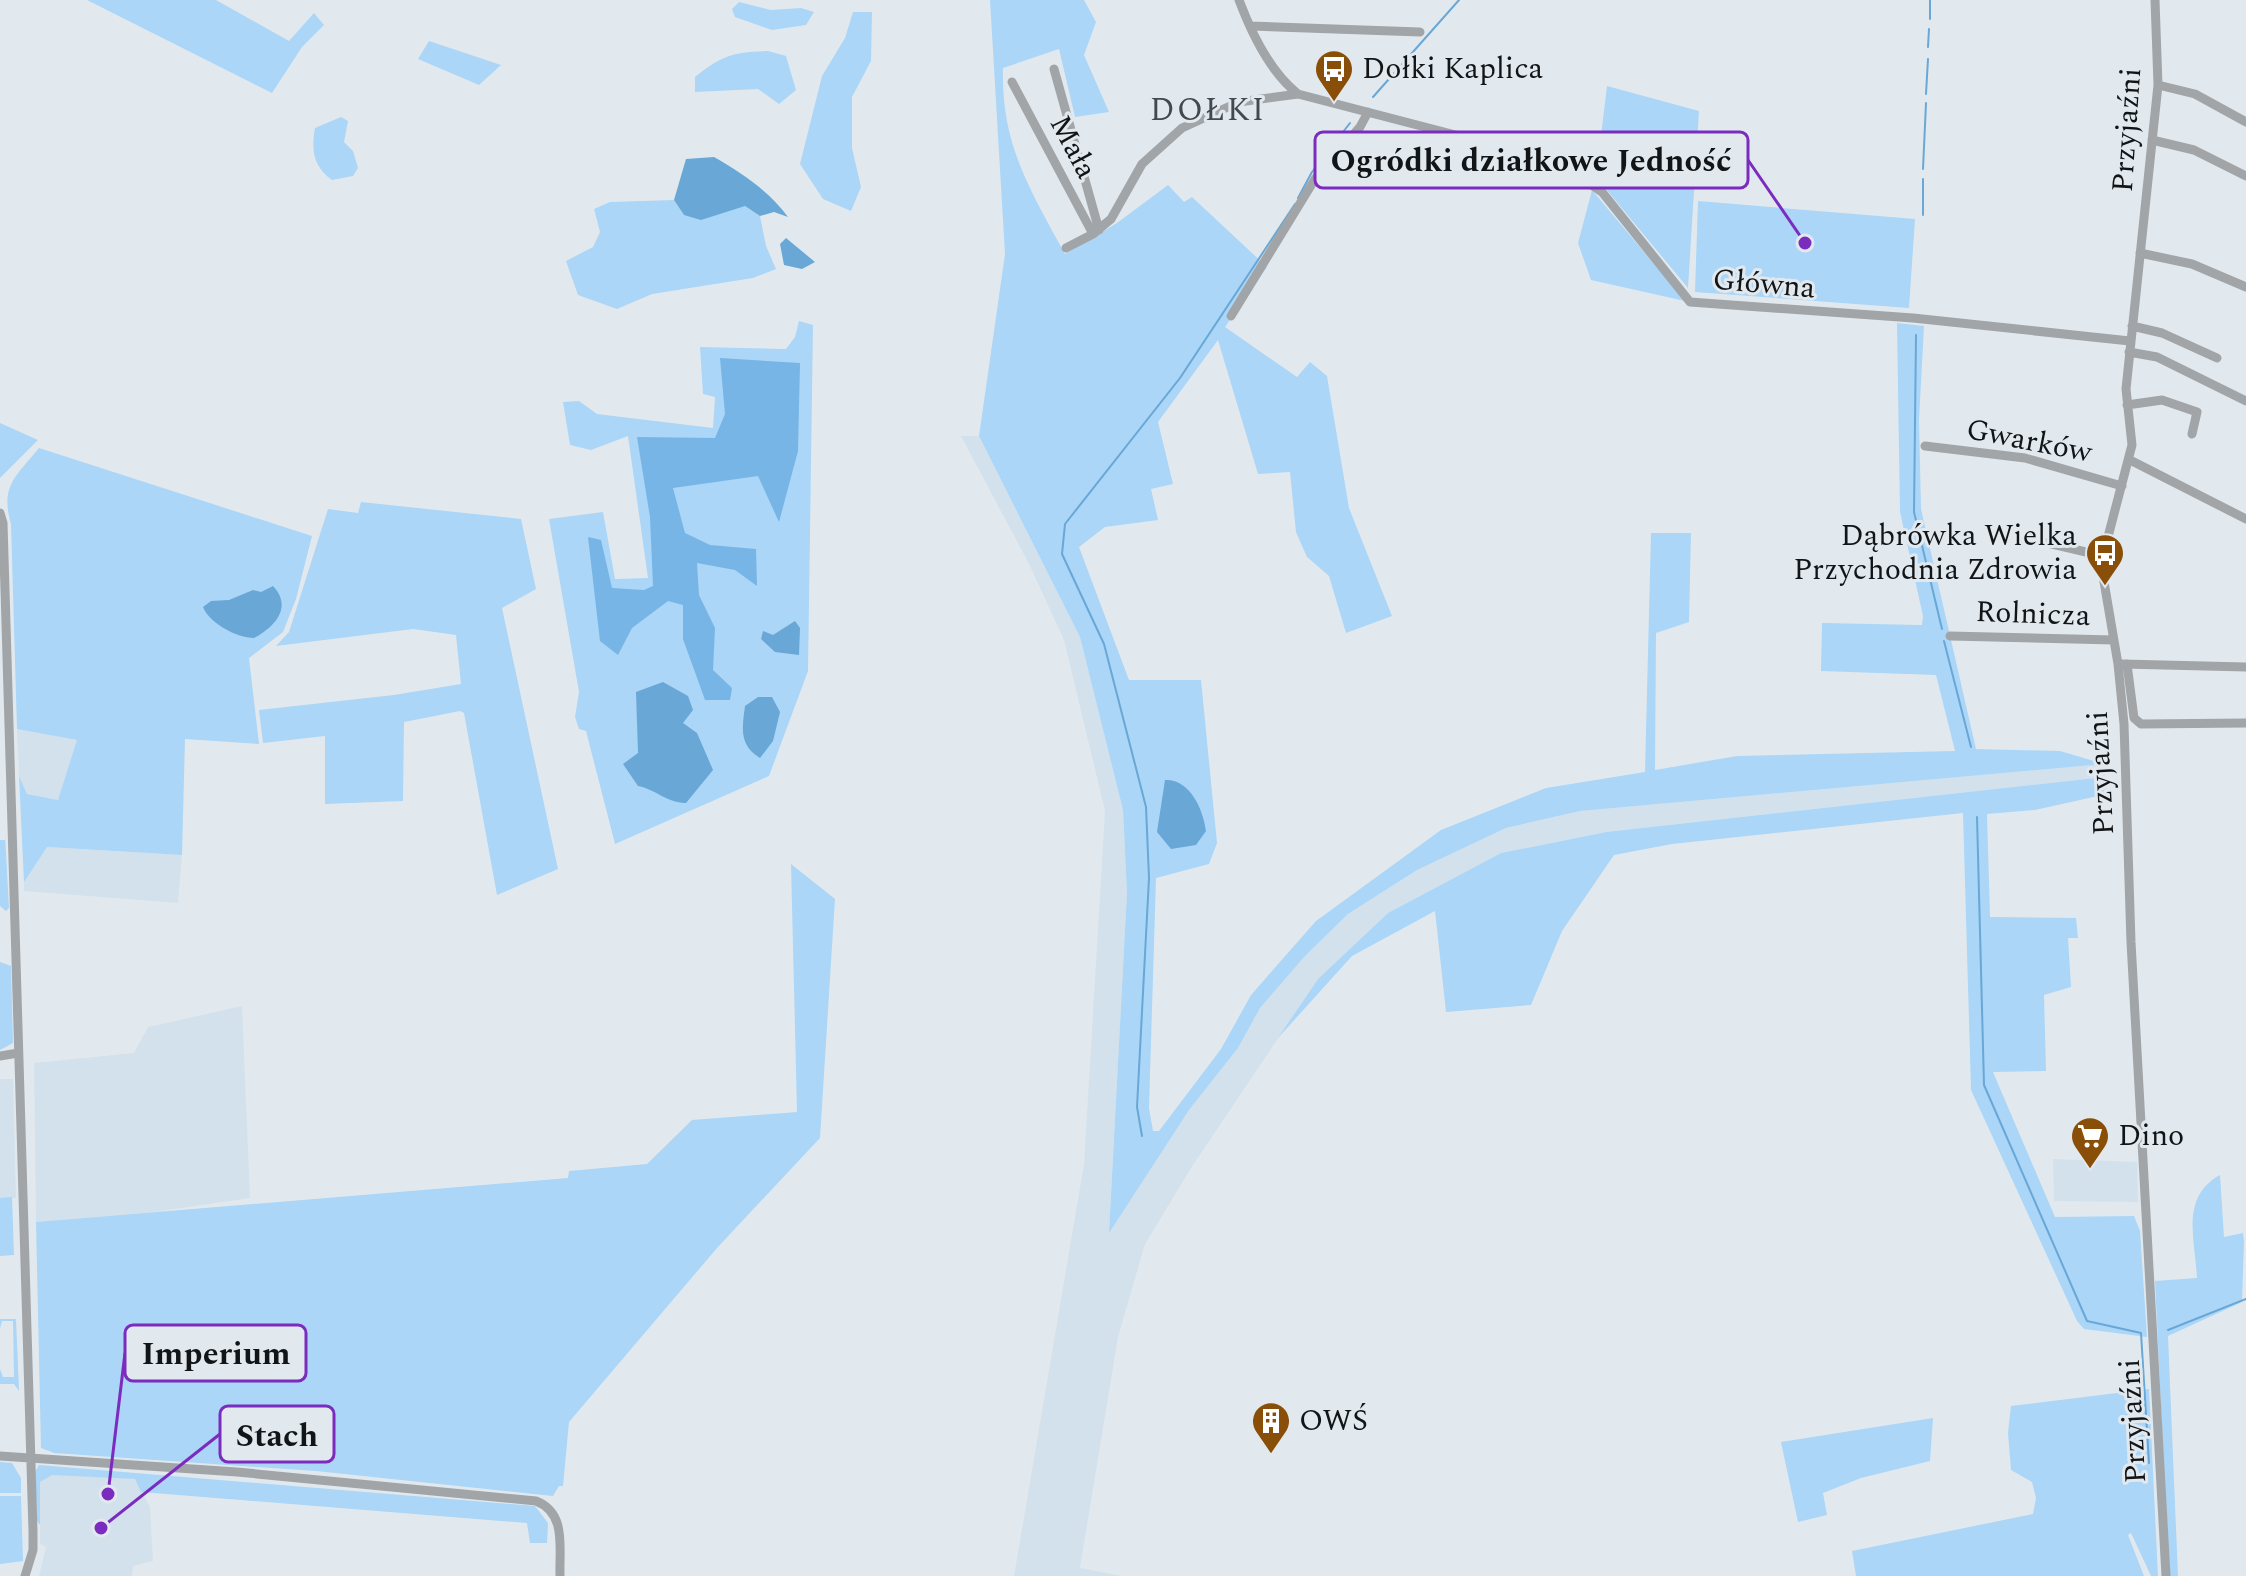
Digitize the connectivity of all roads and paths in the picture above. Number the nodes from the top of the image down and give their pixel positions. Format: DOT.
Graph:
graph roads {
  1 [pos="1239,0"];
  2 [pos="2155,0"];
  3 [pos="1251,26"];
  4 [pos="1420,32"];
  5 [pos="1054,69"];
  6 [pos="1012,82"];
  7 [pos="1285,84"];
  8 [pos="2158,85"];
  9 [pos="1298,94"];
  10 [pos="1271,95"];
  11 [pos="1368,112"];
  12 [pos="2246,122"];
  13 [pos="2152,140"];
  14 [pos="2246,176"];
  15 [pos="1096,232"];
  16 [pos="1066,248"];
  17 [pos="2140,253"];
  18 [pos="2246,287"];
  19 [pos="1231,316"];
  20 [pos="2132,326"];
  21 [pos="2130,346"];
  22 [pos="2217,358"];
  23 [pos="2246,401"];
  24 [pos="2127,405"];
  25 [pos="2192,434"];
  26 [pos="1925,446"];
  27 [pos="2130,460"];
  28 [pos="2122,486"];
  29 [pos="0,513"];
  30 [pos="2246,519"];
  31 [pos="2030,539"];
  32 [pos="2103,556"];
  33 [pos="1950,636"];
  34 [pos="2114,640"];
  35 [pos="2122,664"];
  36 [pos="2246,667"];
  37 [pos="2246,723"];
  38 [pos="18,1053"];
  39 [pos="0,1056"];
  40 [pos="0,1456"];
  41 [pos="30,1458"];
  42 [pos="25,1576"];
  43 [pos="560,1576"];
  44 [pos="2166,1576"];
  1 -- 3 [label="street"];
  2 -- 8 [label="street, Przyjaźni"];
  3 -- 4 [label="street"];
  3 -- 7 [label="street"];
  5 -- 15 [label="street"];
  6 -- 15 [label="street, Mała"];
  7 -- 9 [label="street"];
  7 -- 10 [label="street, Główna"];
  8 -- 12 [label="street"];
  8 -- 13 [label="street, Przyjaźni"];
  9 -- 10 [label="street, Główna"];
  9 -- 11 [label="street, Główna"];
  10 -- 15 [label="street, Główna"];
  11 -- 19 [label="street"];
  11 -- 21 [label="street, Główna"];
  13 -- 14 [label="street"];
  13 -- 17 [label="street, Przyjaźni"];
  15 -- 16 [label="street, Główna"];
  17 -- 18 [label="street"];
  17 -- 20 [label="street, Przyjaźni"];
  20 -- 21 [label="street, Przyjaźni"];
  20 -- 22 [label="street"];
  21 -- 23 [label="street, Główna"];
  21 -- 24 [label="street, Przyjaźni"];
  24 -- 25 [label="street"];
  24 -- 27 [label="street, Przyjaźni"];
  26 -- 28 [label="street, Gwarków"];
  27 -- 28 [label="street, Przyjaźni"];
  27 -- 30 [label="street"];
  28 -- 32 [label="street, Przyjaźni"];
  29 -- 38 [label="street"];
  31 -- 32 [label="street"];
  32 -- 34 [label="street, Przyjaźni"];
  33 -- 34 [label="street, Rolnicza"];
  34 -- 35 [label="street, Przyjaźni"];
  35 -- 36 [label="street"];
  35 -- 37 [label="street"];
  35 -- 44 [label="street, Przyjaźni"];
  38 -- 39 [label="street"];
  38 -- 41 [label="street"];
  40 -- 41 [label="street"];
  41 -- 42 [label="street"];
  41 -- 43 [label="street"];
}
